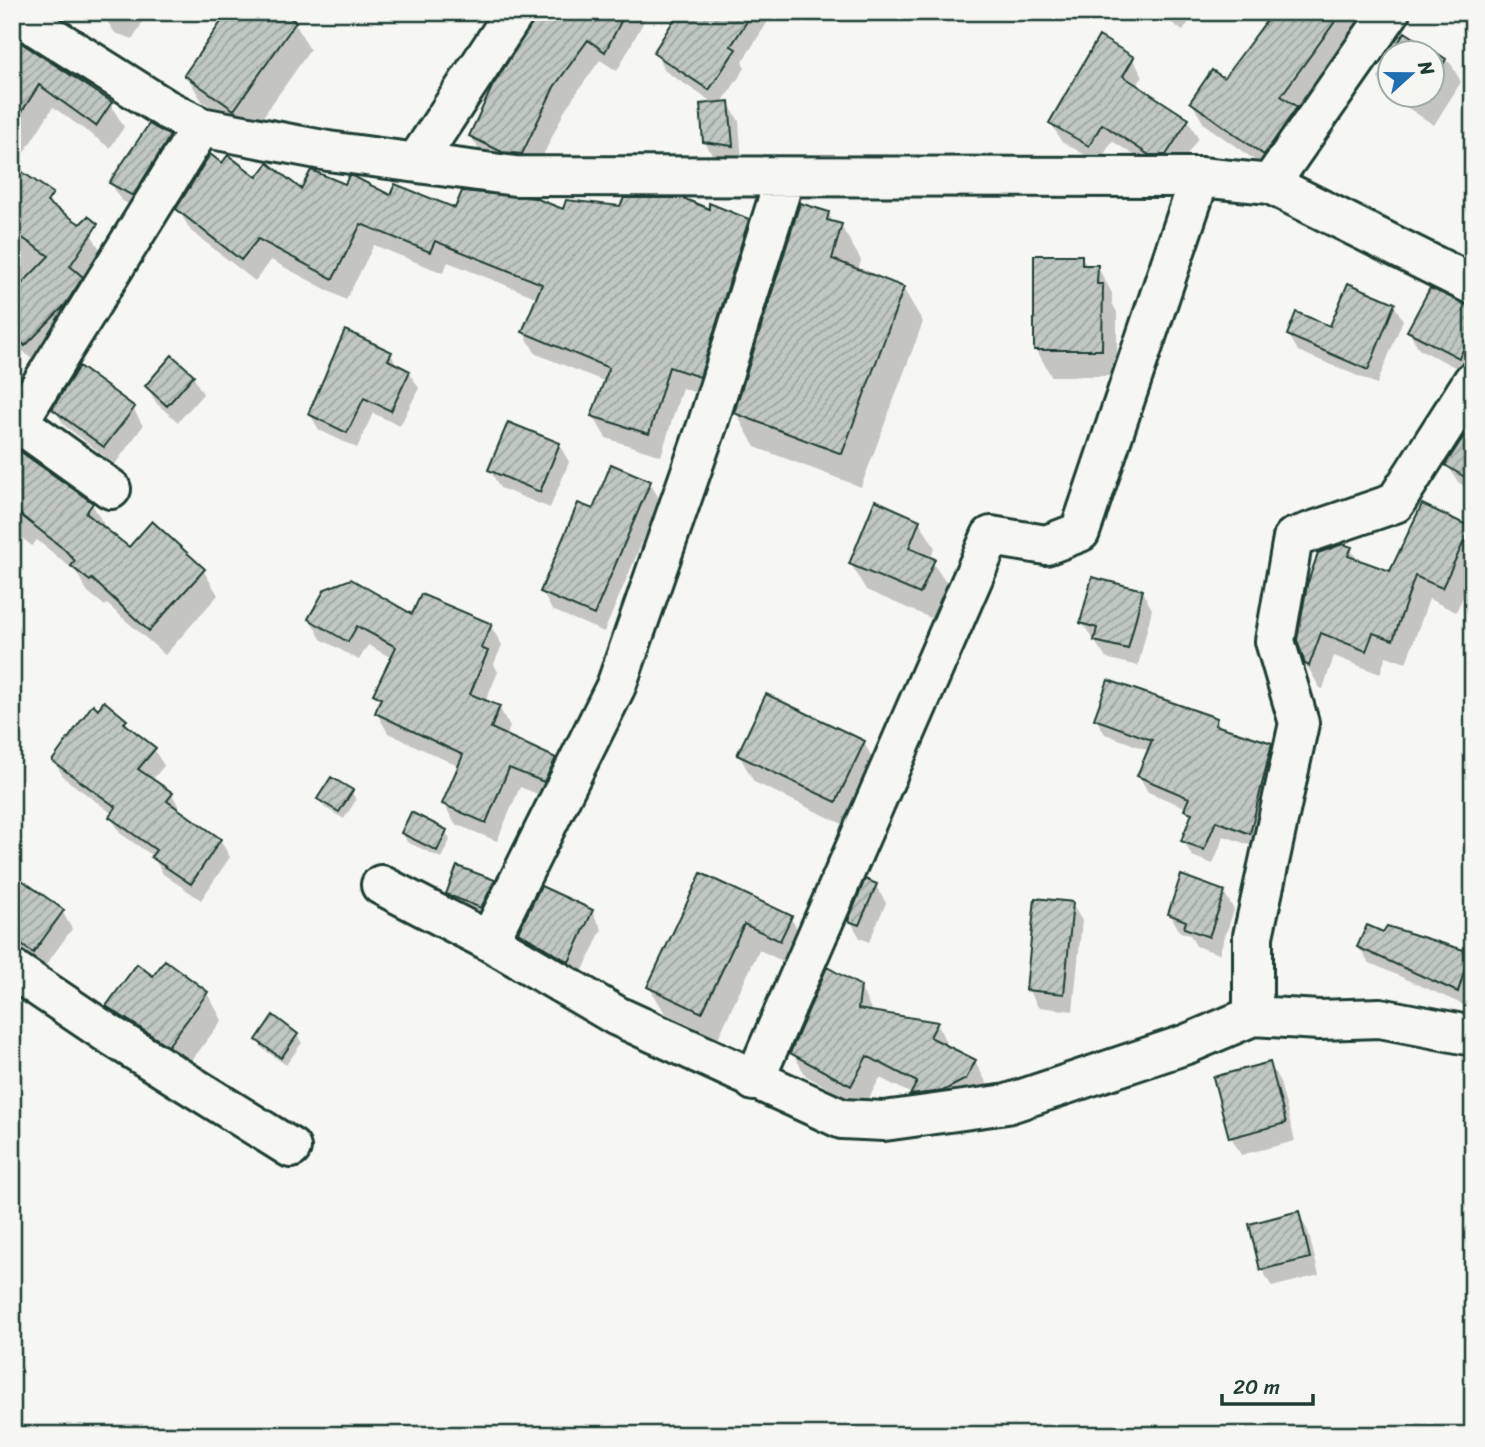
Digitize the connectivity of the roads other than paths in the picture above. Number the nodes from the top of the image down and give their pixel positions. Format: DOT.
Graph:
graph roads {
  1 [pos="13,12"];
  2 [pos="515,12"];
  3 [pos="1390,12"];
  4 [pos="201,127"];
  5 [pos="417,160"];
  6 [pos="785,177"];
  7 [pos="1200,177"];
  8 [pos="1270,184"];
  9 [pos="1473,285"];
  10 [pos="1473,381"];
  11 [pos="16,428"];
  12 [pos="111,489"];
  13 [pos="381,884"];
  14 [pos="489,941"];
  15 [pos="12,969"];
  16 [pos="1253,1016"];
  17 [pos="1472,1035"];
  18 [pos="754,1081"];
  19 [pos="291,1149"];
  1 -- 4 [label="street"];
  2 -- 5 [label="street"];
  3 -- 8 [label="street"];
  4 -- 5 [label="street"];
  4 -- 11 [label="street"];
  5 -- 6 [label="street"];
  6 -- 7 [label="street"];
  6 -- 14 [label="street"];
  7 -- 8 [label="street"];
  7 -- 18 [label="street"];
  8 -- 9 [label="street"];
  10 -- 16 [label="street"];
  11 -- 12 [label="street"];
  13 -- 14 [label="street"];
  14 -- 18 [label="street"];
  15 -- 19 [label="street"];
  16 -- 17 [label="street"];
  16 -- 18 [label="street"];
}
